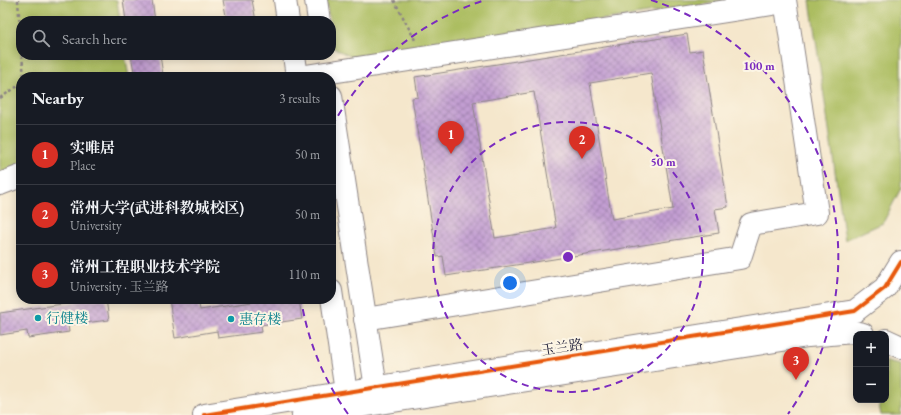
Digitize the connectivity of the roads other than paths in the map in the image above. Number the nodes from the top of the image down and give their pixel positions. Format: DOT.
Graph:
graph roads {
  1 [pos="285,0"];
  2 [pos="316,0"];
  3 [pos="785,1"];
  4 [pos="287,16"];
  5 [pos="318,16"];
  6 [pos="295,60"];
  7 [pos="327,68"];
  8 [pos="297,72"];
  9 [pos="314,72"];
  10 [pos="336,129"];
  11 [pos="16,178"];
  12 [pos="0,184"];
  13 [pos="901,262"];
  14 [pos="334,304"];
  15 [pos="365,319"];
  16 [pos="853,332"];
  17 [pos="889,341"];
  18 [pos="901,347"];
  19 [pos="376,388"];
  20 [pos="354,399"];
  21 [pos="204,415"];
  22 [pos="303,415"];
  1 -- 4 [label="street"];
  2 -- 5 [label="street"];
  3 -- 7 [label="street"];
  3 -- 15 [label="street"];
  6 -- 8 [label="street"];
  7 -- 9 [label="street"];
  10 -- 15 [label="street"];
  11 -- 12 [label="street"];
  13 -- 19 [label="street, 玉兰路"];
  14 -- 20 [label="street"];
  15 -- 19 [label="street"];
  16 -- 20 [label="street, 玉兰路"];
  17 -- 18 [label="street"];
  19 -- 20 [label="street"];
  20 -- 21 [label="street, 玉兰路"];
  20 -- 22 [label="street, 玉兰路"];
}
